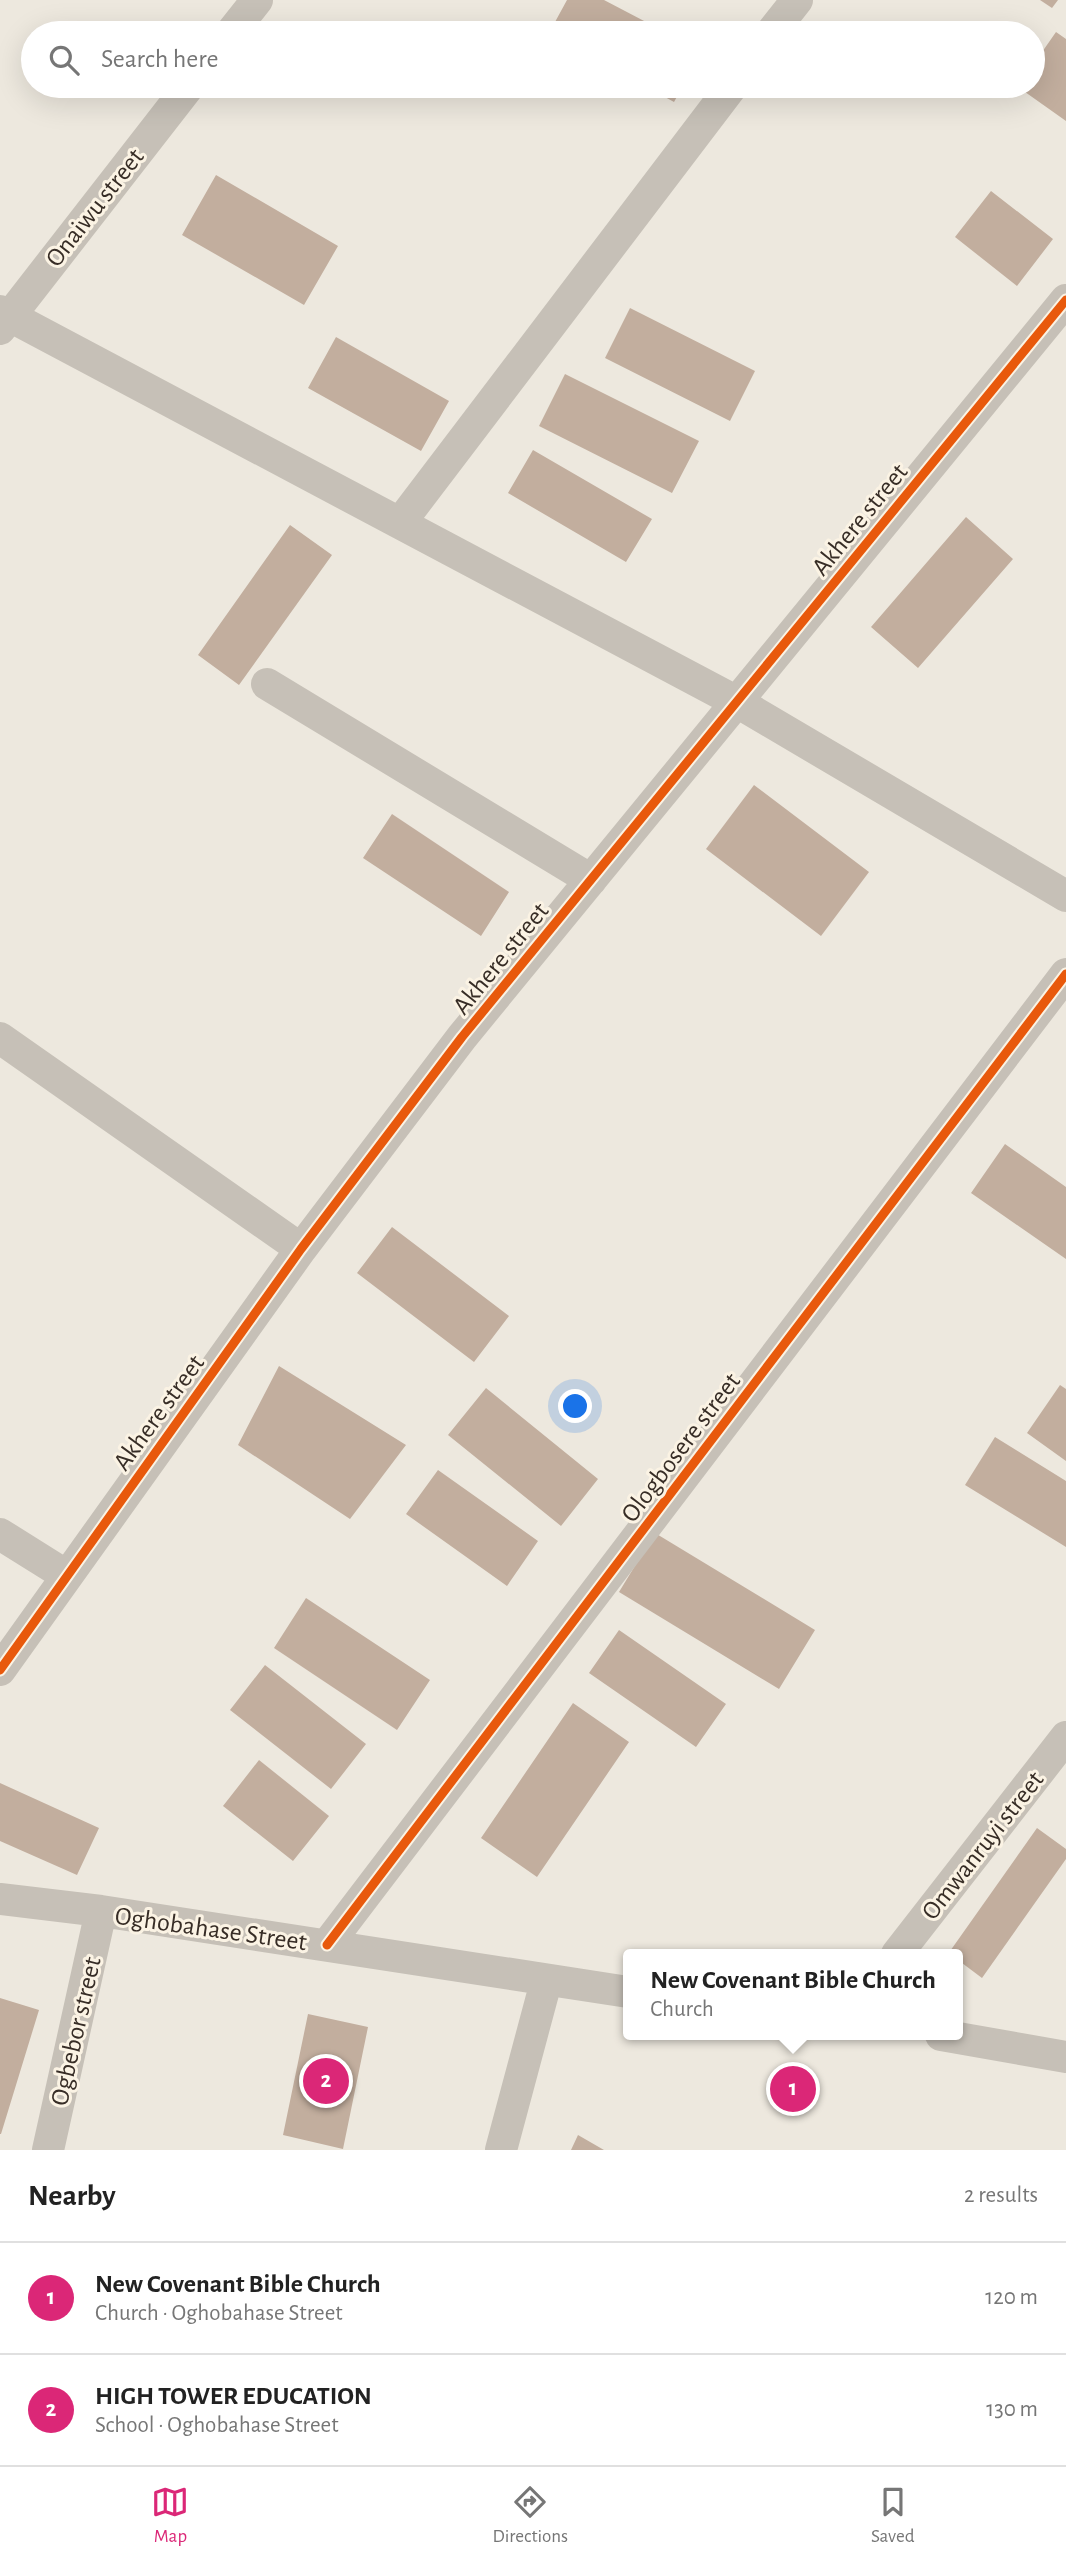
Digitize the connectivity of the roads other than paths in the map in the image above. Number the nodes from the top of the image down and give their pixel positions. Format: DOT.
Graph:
graph roads {
  1 [pos="257,0"];
  2 [pos="797,0"];
  3 [pos="240,21"];
  4 [pos="780,21"];
  5 [pos="179,98"];
  6 [pos="723,98"];
  7 [pos="1066,300"];
  8 [pos="3,319"];
  9 [pos="400,523"];
  10 [pos="267,684"];
  11 [pos="737,702"];
  12 [pos="591,880"];
  13 [pos="1066,896"];
  14 [pos="1066,974"];
  15 [pos="0,1038"];
  16 [pos="301,1248"];
  17 [pos="0,1534"];
  18 [pos="67,1576"];
  19 [pos="0,1670"];
  20 [pos="1066,1737"];
  21 [pos="0,1899"];
  22 [pos="101,1911"];
  23 [pos="327,1945"];
  24 [pos="901,1949"];
  25 [pos="546,1982"];
  26 [pos="623,1991"];
  27 [pos="963,2039"];
  28 [pos="1066,2056"];
  29 [pos="48,2150"];
  30 [pos="501,2150"];
  1 -- 3 [label="street"];
  2 -- 4 [label="street"];
  5 -- 8 [label="street, Onaiwu street"];
  6 -- 9 [label="street"];
  7 -- 11 [label="street, Akhere street"];
  8 -- 9 [label="street"];
  9 -- 11 [label="street"];
  10 -- 12 [label="street"];
  11 -- 12 [label="street, Akhere street"];
  11 -- 13 [label="street"];
  12 -- 16 [label="street, Akhere street"];
  14 -- 23 [label="street, Ologbosere street"];
  15 -- 16 [label="street"];
  16 -- 18 [label="street, Akhere street"];
  17 -- 18 [label="street"];
  18 -- 19 [label="street, Akhere street"];
  20 -- 24 [label="street, Omwanruyi street"];
  21 -- 22 [label="street, Oghobahase Street"];
  22 -- 23 [label="street, Oghobahase Street"];
  22 -- 29 [label="street, Ogbebor street"];
  23 -- 25 [label="street, Oghobahase Street"];
  25 -- 26 [label="street, Oghobahase Street"];
  25 -- 30 [label="street"];
  27 -- 28 [label="street"];
}
